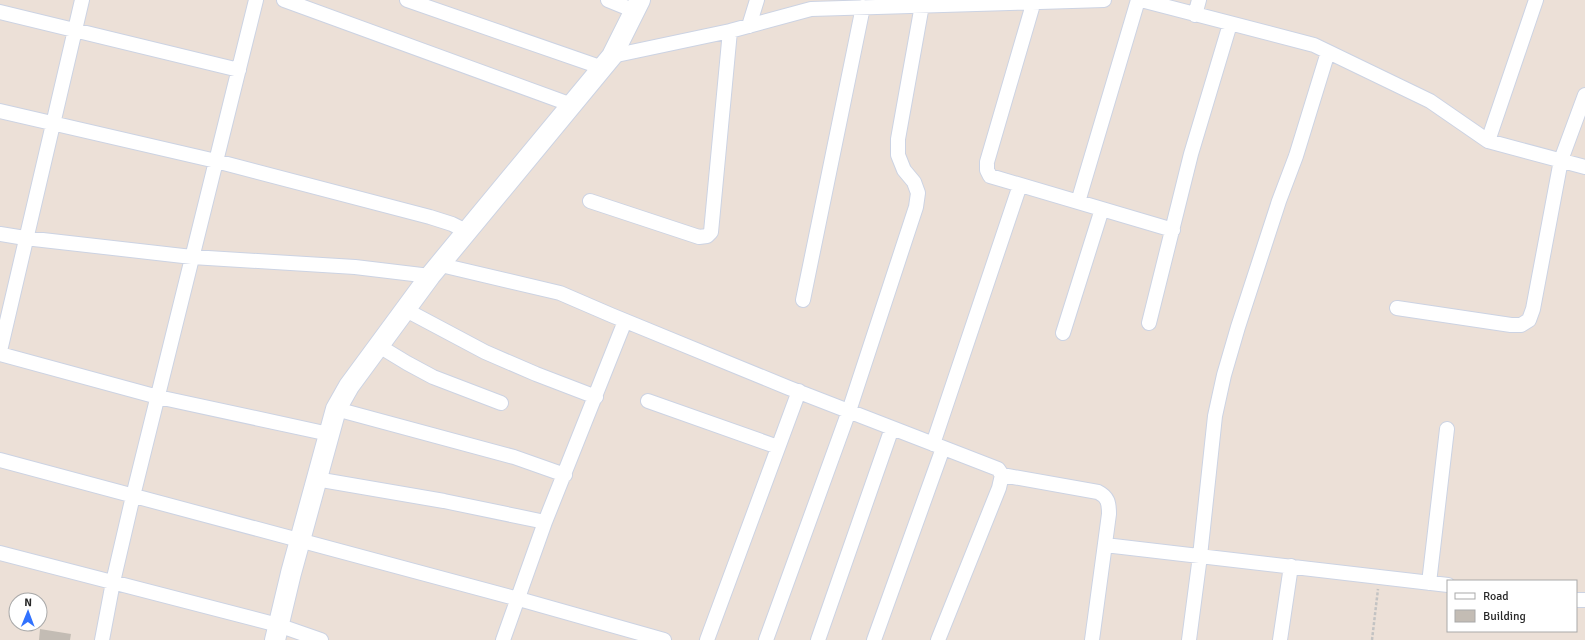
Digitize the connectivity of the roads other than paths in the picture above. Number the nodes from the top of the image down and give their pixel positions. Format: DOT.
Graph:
graph roads {
  1 [pos="82,0"];
  2 [pos="256,0"];
  3 [pos="284,0"];
  4 [pos="407,0"];
  5 [pos="608,0"];
  6 [pos="757,0"];
  7 [pos="1104,0"];
  8 [pos="1140,0"];
  9 [pos="1199,0"];
  10 [pos="1536,0"];
  11 [pos="1034,1"];
  12 [pos="892,3"];
  13 [pos="638,5"];
  14 [pos="922,5"];
  15 [pos="863,7"];
  16 [pos="0,12"];
  17 [pos="1195,15"];
  18 [pos="1230,24"];
  19 [pos="749,26"];
  20 [pos="75,30"];
  21 [pos="730,31"];
  22 [pos="1328,52"];
  23 [pos="608,62"];
  24 [pos="239,70"];
  25 [pos="1585,95"];
  26 [pos="572,105"];
  27 [pos="0,112"];
  28 [pos="53,125"];
  29 [pos="1488,141"];
  30 [pos="1561,160"];
  31 [pos="216,161"];
  32 [pos="1585,167"];
  33 [pos="1020,185"];
  34 [pos="590,200"];
  35 [pos="1078,202"];
  36 [pos="1102,209"];
  37 [pos="1173,230"];
  38 [pos="468,232"];
  39 [pos="0,234"];
  40 [pos="25,238"];
  41 [pos="192,257"];
  42 [pos="436,271"];
  43 [pos="803,300"];
  44 [pos="1397,308"];
  45 [pos="406,310"];
  46 [pos="625,321"];
  47 [pos="1149,323"];
  48 [pos="1063,333"];
  49 [pos="379,346"];
  50 [pos="0,351"];
  51 [pos="0,354"];
  52 [pos="799,391"];
  53 [pos="158,397"];
  54 [pos="596,397"];
  55 [pos="648,401"];
  56 [pos="501,403"];
  57 [pos="336,409"];
  58 [pos="849,411"];
  59 [pos="892,428"];
  60 [pos="1447,428"];
  61 [pos="329,434"];
  62 [pos="938,446"];
  63 [pos="778,447"];
  64 [pos="0,460"];
  65 [pos="564,474"];
  66 [pos="1002,475"];
  67 [pos="316,479"];
  68 [pos="133,496"];
  69 [pos="545,522"];
  70 [pos="300,540"];
  71 [pos="1105,545"];
  72 [pos="0,553"];
  73 [pos="1200,556"];
  74 [pos="1291,566"];
  75 [pos="113,582"];
  76 [pos="1429,582"];
  77 [pos="1447,585"];
  78 [pos="518,599"];
  79 [pos="276,633"];
  80 [pos="102,640"];
  81 [pos="321,640"];
  82 [pos="503,640"];
  83 [pos="664,640"];
  84 [pos="707,640"];
  85 [pos="766,640"];
  86 [pos="818,640"];
  87 [pos="874,640"];
  88 [pos="938,640"];
  89 [pos="1092,640"];
  90 [pos="1189,640"];
  91 [pos="1280,640"];
  1 -- 20 [label="street"];
  2 -- 24 [label="street"];
  3 -- 26 [label="street"];
  4 -- 23 [label="street"];
  5 -- 13 [label="street"];
  6 -- 19 [label="street"];
  7 -- 11 [label="street"];
  8 -- 17 [label="street"];
  8 -- 35 [label="street"];
  9 -- 17 [label="street"];
  10 -- 29 [label="street"];
  11 -- 14 [label="street"];
  11 -- 33 [label="street"];
  12 -- 14 [label="street"];
  12 -- 15 [label="street"];
  13 -- 23 [label="street"];
  14 -- 58 [label="street"];
  15 -- 19 [label="street"];
  15 -- 43 [label="street"];
  16 -- 20 [label="street"];
  17 -- 18 [label="street"];
  18 -- 22 [label="street"];
  18 -- 37 [label="street"];
  19 -- 21 [label="street"];
  20 -- 24 [label="street"];
  20 -- 28 [label="street"];
  21 -- 23 [label="street"];
  21 -- 34 [label="street"];
  22 -- 29 [label="street"];
  22 -- 73 [label="street"];
  23 -- 26 [label="street"];
  24 -- 31 [label="street"];
  25 -- 30 [label="street"];
  26 -- 38 [label="street"];
  27 -- 28 [label="street"];
  28 -- 31 [label="street"];
  28 -- 40 [label="street"];
  29 -- 30 [label="street"];
  30 -- 32 [label="street"];
  30 -- 44 [label="street"];
  31 -- 38 [label="street"];
  31 -- 41 [label="street"];
  33 -- 35 [label="street"];
  33 -- 62 [label="street"];
  35 -- 36 [label="street"];
  36 -- 37 [label="street"];
  36 -- 48 [label="street"];
  37 -- 47 [label="street"];
  38 -- 42 [label="street"];
  39 -- 40 [label="street"];
  40 -- 41 [label="street"];
  40 -- 50 [label="street"];
  41 -- 42 [label="street"];
  41 -- 53 [label="street"];
  42 -- 45 [label="street"];
  42 -- 46 [label="street"];
  45 -- 49 [label="street"];
  45 -- 54 [label="street"];
  46 -- 52 [label="street"];
  46 -- 54 [label="street"];
  49 -- 56 [label="street"];
  49 -- 57 [label="street"];
  51 -- 53 [label="street"];
  52 -- 58 [label="street"];
  52 -- 63 [label="street"];
  53 -- 61 [label="street"];
  53 -- 68 [label="street"];
  54 -- 65 [label="street"];
  55 -- 63 [label="street"];
  57 -- 61 [label="street"];
  57 -- 65 [label="street"];
  58 -- 59 [label="street"];
  58 -- 85 [label="street"];
  59 -- 62 [label="street"];
  59 -- 86 [label="street"];
  60 -- 76 [label="street"];
  61 -- 67 [label="street"];
  62 -- 66 [label="street"];
  62 -- 87 [label="street"];
  63 -- 84 [label="street"];
  64 -- 68 [label="street"];
  65 -- 69 [label="street"];
  66 -- 71 [label="street"];
  66 -- 88 [label="street"];
  67 -- 69 [label="street"];
  67 -- 70 [label="street"];
  68 -- 70 [label="street"];
  68 -- 75 [label="street"];
  69 -- 78 [label="street"];
  70 -- 78 [label="street"];
  70 -- 79 [label="street"];
  71 -- 73 [label="street"];
  71 -- 89 [label="street"];
  72 -- 75 [label="street"];
  73 -- 74 [label="street"];
  73 -- 90 [label="street"];
  74 -- 76 [label="street"];
  74 -- 91 [label="street"];
  75 -- 79 [label="street"];
  75 -- 80 [label="street"];
  76 -- 77 [label="street"];
  78 -- 82 [label="street"];
  78 -- 83 [label="street"];
  79 -- 81 [label="street"];
}
